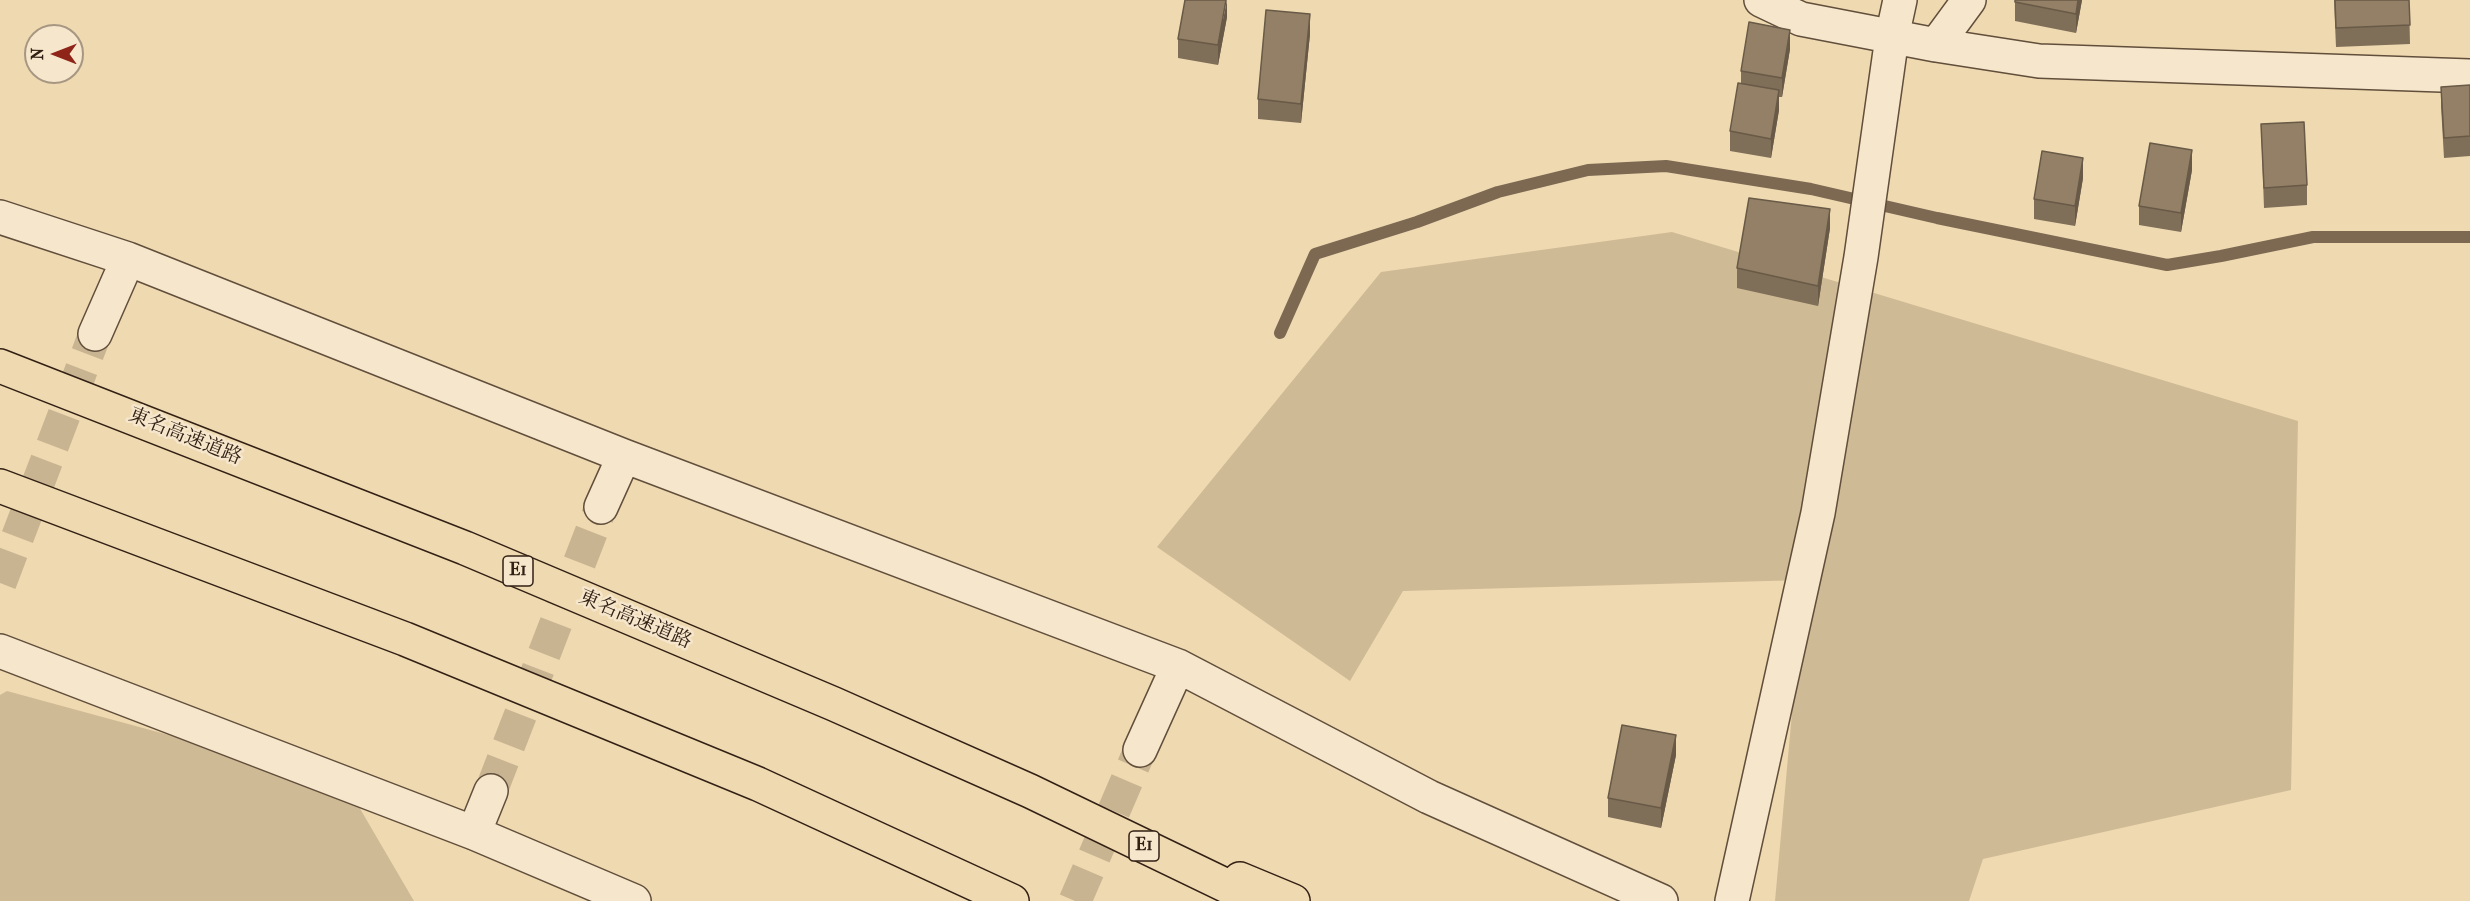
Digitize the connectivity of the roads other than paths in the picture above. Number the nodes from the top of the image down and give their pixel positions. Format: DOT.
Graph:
graph roads {
  1 [pos="1761,0"];
  2 [pos="1900,0"];
  3 [pos="1969,0"];
  4 [pos="1892,37"];
  5 [pos="1936,45"];
  6 [pos="2470,76"];
  7 [pos="0,217"];
  8 [pos="128,258"];
  9 [pos="95,334"];
  10 [pos="0,366"];
  11 [pos="624,456"];
  12 [pos="0,486"];
  13 [pos="601,507"];
  14 [pos="0,651"];
  15 [pos="1178,666"];
  16 [pos="1140,750"];
  17 [pos="491,791"];
  18 [pos="1030,791"];
  19 [pos="474,833"];
  20 [pos="1005,898"];
  21 [pos="634,901"];
  22 [pos="1258,901"];
  23 [pos="1293,901"];
  24 [pos="1661,901"];
  25 [pos="1732,901"];
  1 -- 4 [label="street"];
  2 -- 4 [label="street"];
  3 -- 5 [label="street"];
  4 -- 5 [label="street"];
  4 -- 25 [label="street"];
  5 -- 6 [label="street"];
  7 -- 8 [label="street"];
  8 -- 9 [label="street"];
  8 -- 11 [label="street"];
  10 -- 18 [label="highway, 東名高速道路 / E1"];
  11 -- 13 [label="street"];
  11 -- 15 [label="street"];
  12 -- 20 [label="highway"];
  14 -- 19 [label="street"];
  15 -- 16 [label="street"];
  15 -- 24 [label="street"];
  17 -- 19 [label="street"];
  18 -- 22 [label="highway, 東名高速道路 / E1"];
  18 -- 23 [label="highway"];
  19 -- 21 [label="street"];
}
